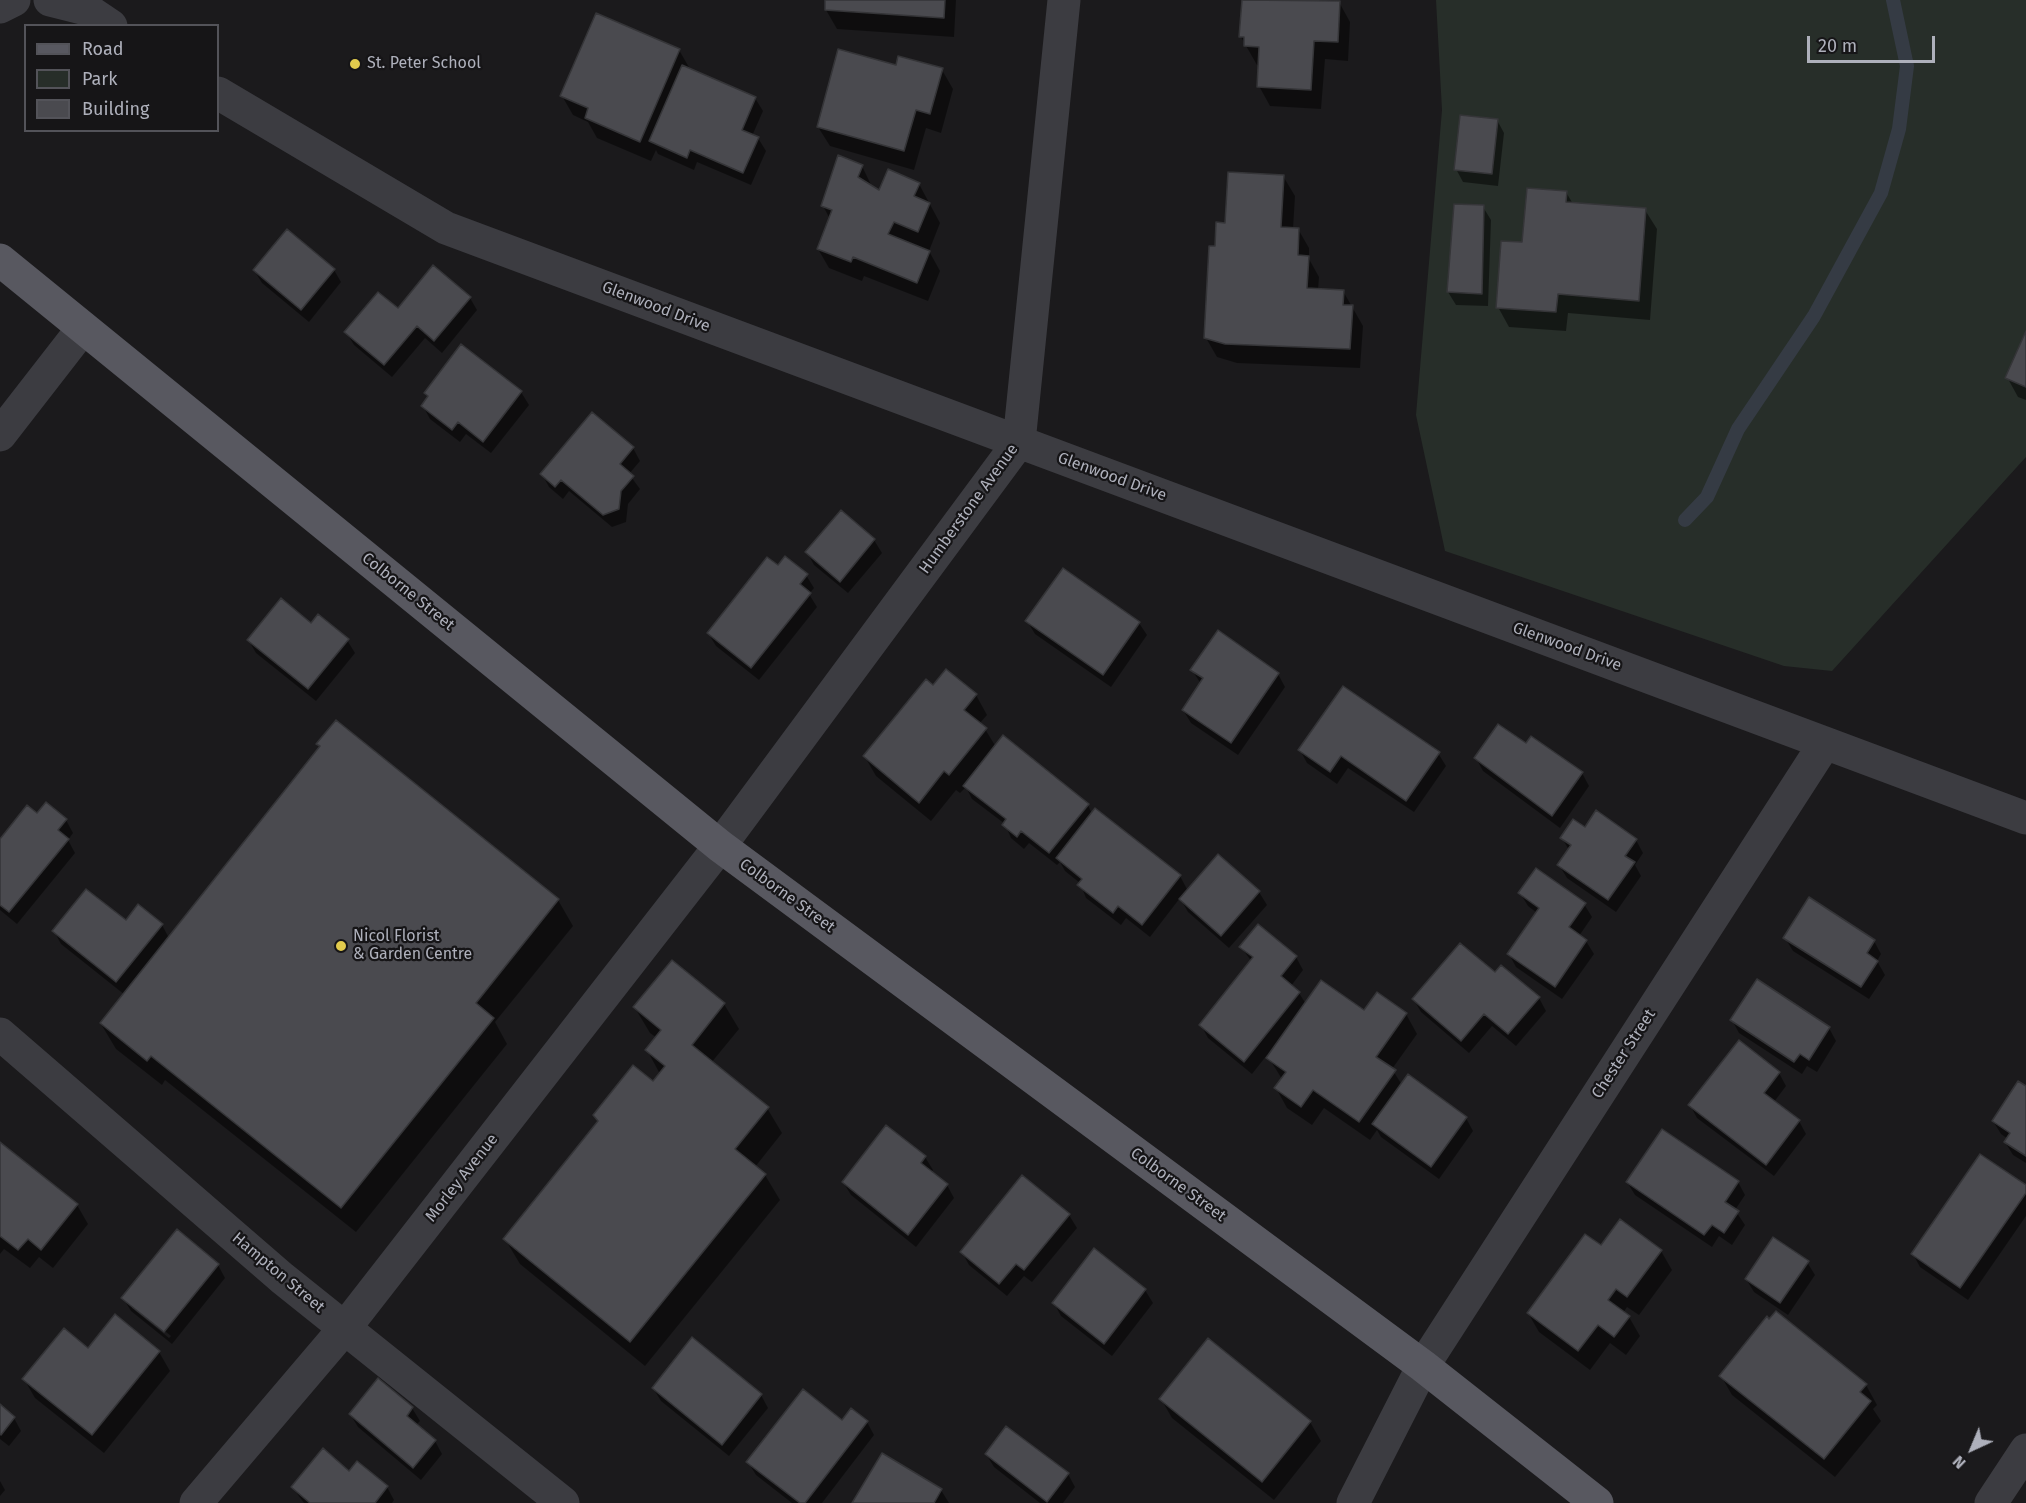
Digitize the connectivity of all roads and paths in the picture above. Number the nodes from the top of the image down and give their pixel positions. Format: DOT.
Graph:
graph roads {
  1 [pos="14,0"];
  2 [pos="50,0"];
  3 [pos="1064,0"];
  4 [pos="0,6"];
  5 [pos="108,24"];
  6 [pos="219,94"];
  7 [pos="0,260"];
  8 [pos="83,328"];
  9 [pos="0,435"];
  10 [pos="1019,442"];
  11 [pos="1825,743"];
  12 [pos="2026,818"];
  13 [pos="720,846"];
  14 [pos="0,1034"];
  15 [pos="344,1329"];
  16 [pos="1423,1366"];
  17 [pos="2026,1450"];
  18 [pos="196,1503"];
  19 [pos="563,1503"];
  20 [pos="1353,1503"];
  21 [pos="1597,1503"];
  22 [pos="1992,1503"];
  1 -- 4 [label="street"];
  2 -- 5 [label="street"];
  3 -- 10 [label="street, Humberstone Avenue"];
  6 -- 10 [label="street, Glenwood Drive"];
  7 -- 8 [label="main road, Colborne Street"];
  8 -- 9 [label="street"];
  8 -- 13 [label="main road, Colborne Street"];
  10 -- 11 [label="street, Glenwood Drive"];
  10 -- 13 [label="street, Humberstone Avenue"];
  11 -- 12 [label="street, Glenwood Drive"];
  11 -- 16 [label="street, Chester Street"];
  13 -- 15 [label="street, Morley Avenue"];
  13 -- 16 [label="main road, Colborne Street"];
  14 -- 15 [label="street, Hampton Street"];
  15 -- 18 [label="street, Morley Avenue"];
  15 -- 19 [label="street, Hampton Street"];
  16 -- 20 [label="street, Chester Street"];
  16 -- 21 [label="main road, Colborne Street"];
  17 -- 22 [label="street"];
}
